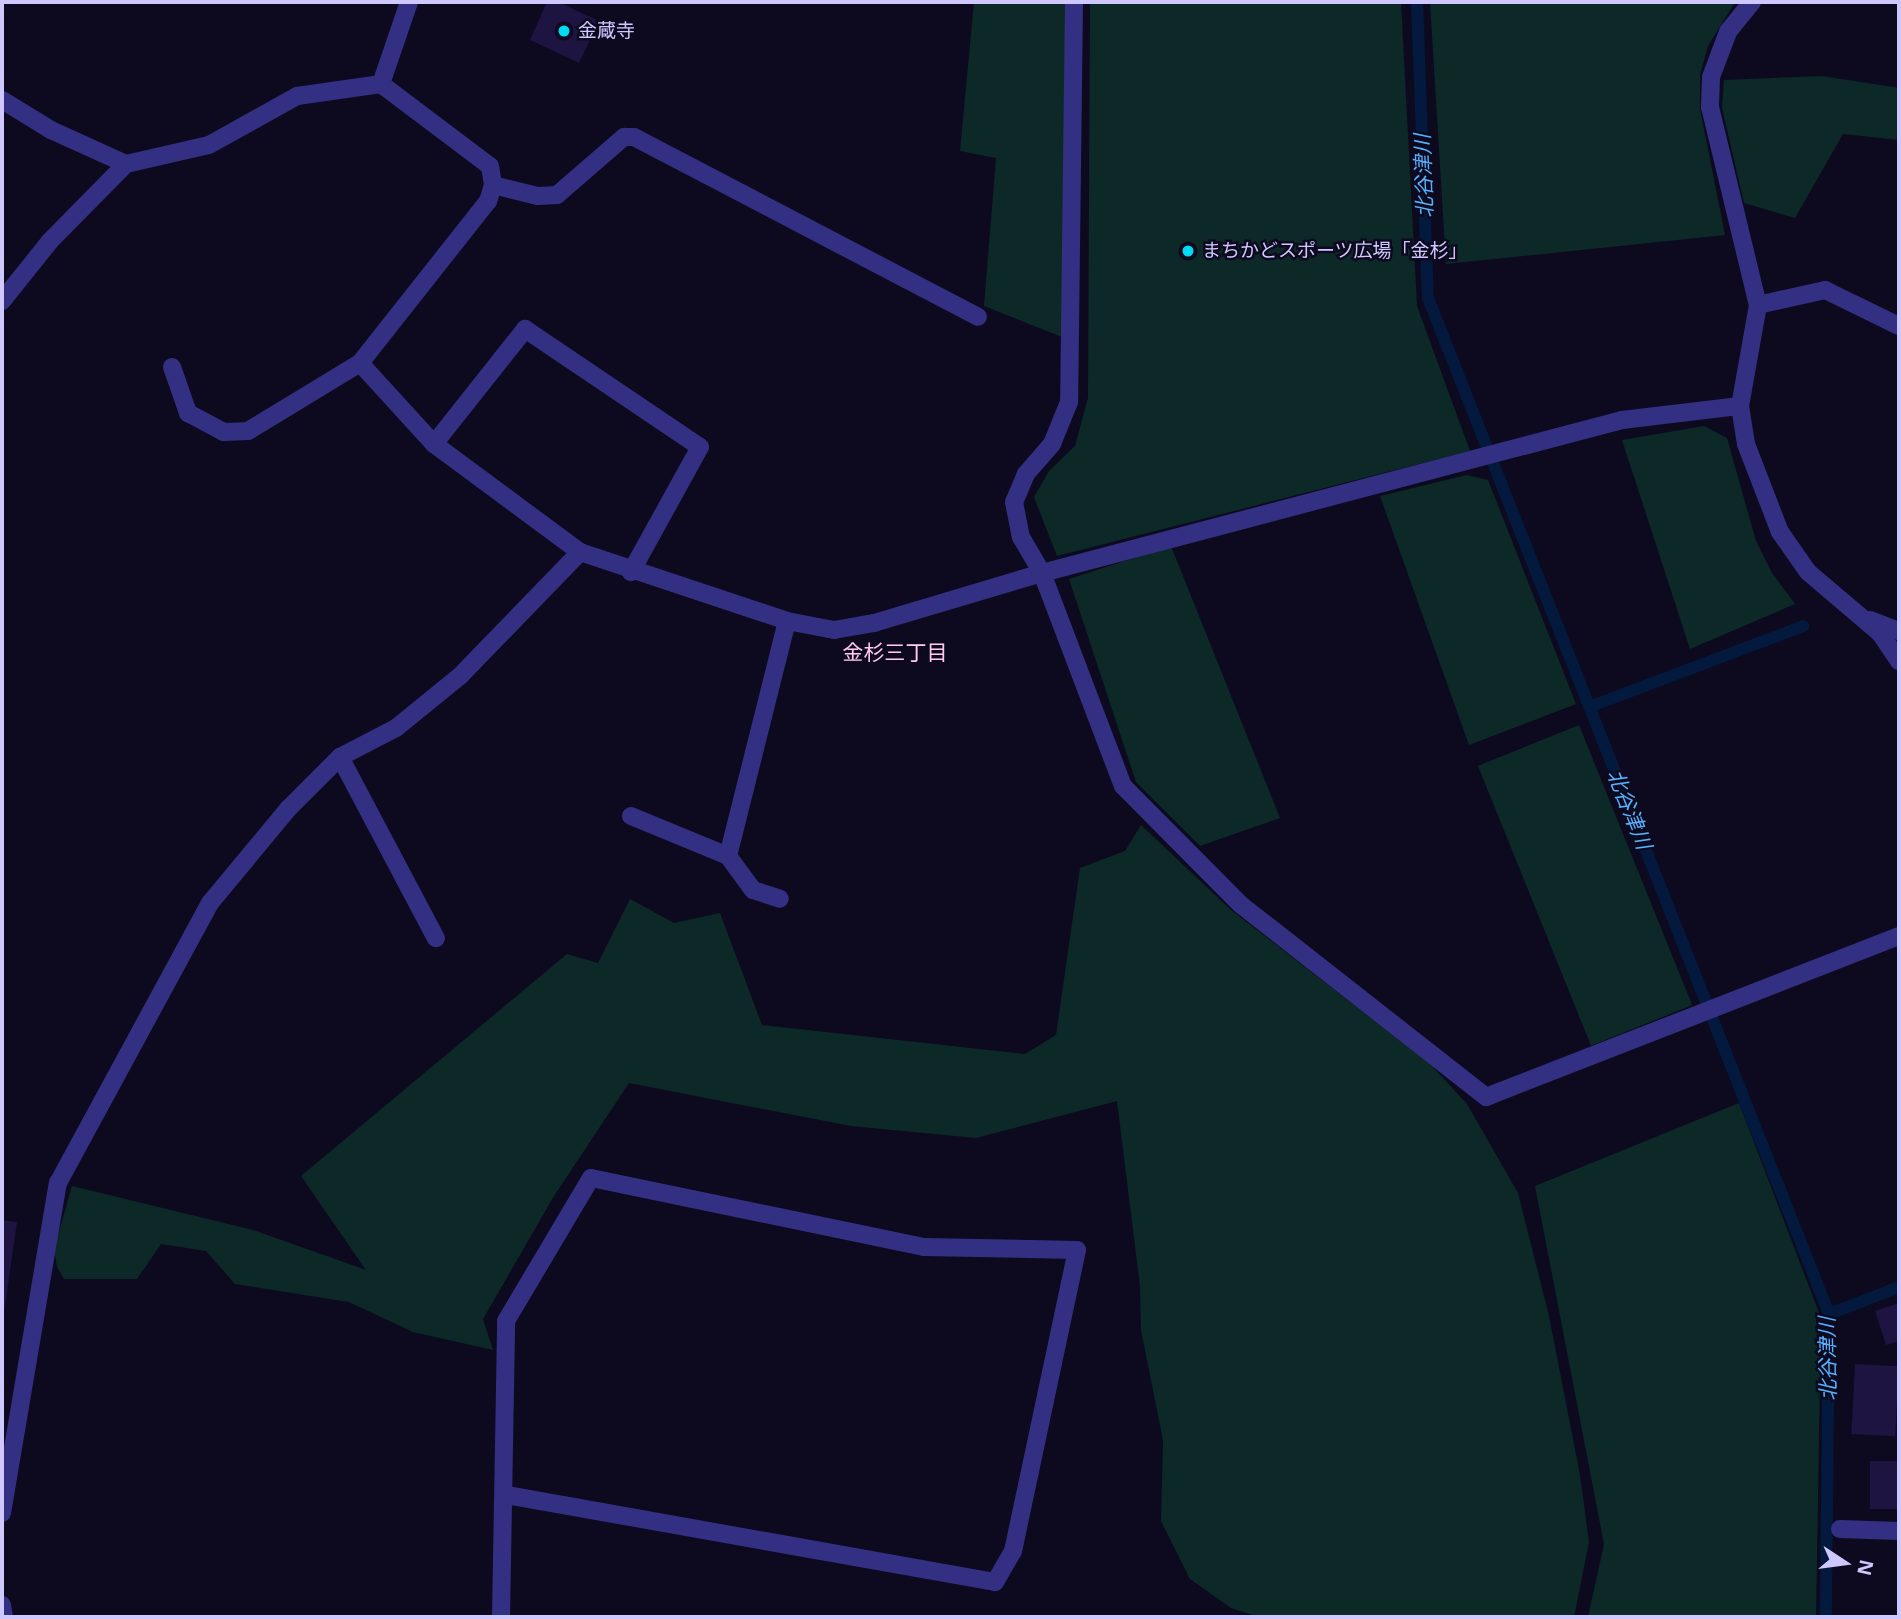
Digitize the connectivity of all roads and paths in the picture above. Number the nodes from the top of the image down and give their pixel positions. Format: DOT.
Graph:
graph roads {
  1 [pos="409,2"];
  2 [pos="1074,2"];
  3 [pos="1752,2"];
  4 [pos="382,84"];
  5 [pos="2,100"];
  6 [pos="126,164"];
  7 [pos="494,185"];
  8 [pos="2,301"];
  9 [pos="1758,305"];
  10 [pos="978,317"];
  11 [pos="1899,326"];
  12 [pos="360,363"];
  13 [pos="172,367"];
  14 [pos="1740,406"];
  15 [pos="434,443"];
  16 [pos="580,552"];
  17 [pos="631,572"];
  18 [pos="1042,573"];
  19 [pos="1858,615"];
  20 [pos="787,621"];
  21 [pos="1899,631"];
  22 [pos="1899,661"];
  23 [pos="340,757"];
  24 [pos="631,816"];
  25 [pos="728,856"];
  26 [pos="780,899"];
  27 [pos="1899,936"];
  28 [pos="436,938"];
  29 [pos="505,1495"];
  30 [pos="2,1513"];
  31 [pos="1840,1529"];
  32 [pos="1899,1531"];
  33 [pos="2,1605"];
  34 [pos="4,1617"];
  35 [pos="501,1617"];
  1 -- 4 [label="street"];
  2 -- 18 [label="street"];
  3 -- 9 [label="street"];
  4 -- 6 [label="street"];
  4 -- 7 [label="street"];
  5 -- 6 [label="street"];
  6 -- 8 [label="street"];
  7 -- 10 [label="street"];
  7 -- 12 [label="street"];
  9 -- 11 [label="street"];
  9 -- 14 [label="street"];
  12 -- 13 [label="street"];
  12 -- 15 [label="street"];
  14 -- 18 [label="street"];
  14 -- 19 [label="street"];
  15 -- 16 [label="street"];
  15 -- 17 [label="street"];
  16 -- 17 [label="street"];
  16 -- 23 [label="street"];
  17 -- 20 [label="street"];
  18 -- 20 [label="street"];
  18 -- 27 [label="street"];
  19 -- 21 [label="street"];
  19 -- 22 [label="street"];
  20 -- 25 [label="street"];
  23 -- 28 [label="street"];
  23 -- 30 [label="street"];
  24 -- 25 [label="street"];
  25 -- 26 [label="street"];
  29 -- 29 [label="street"];
  29 -- 35 [label="street"];
  31 -- 32 [label="street"];
  33 -- 34 [label="street"];
}
